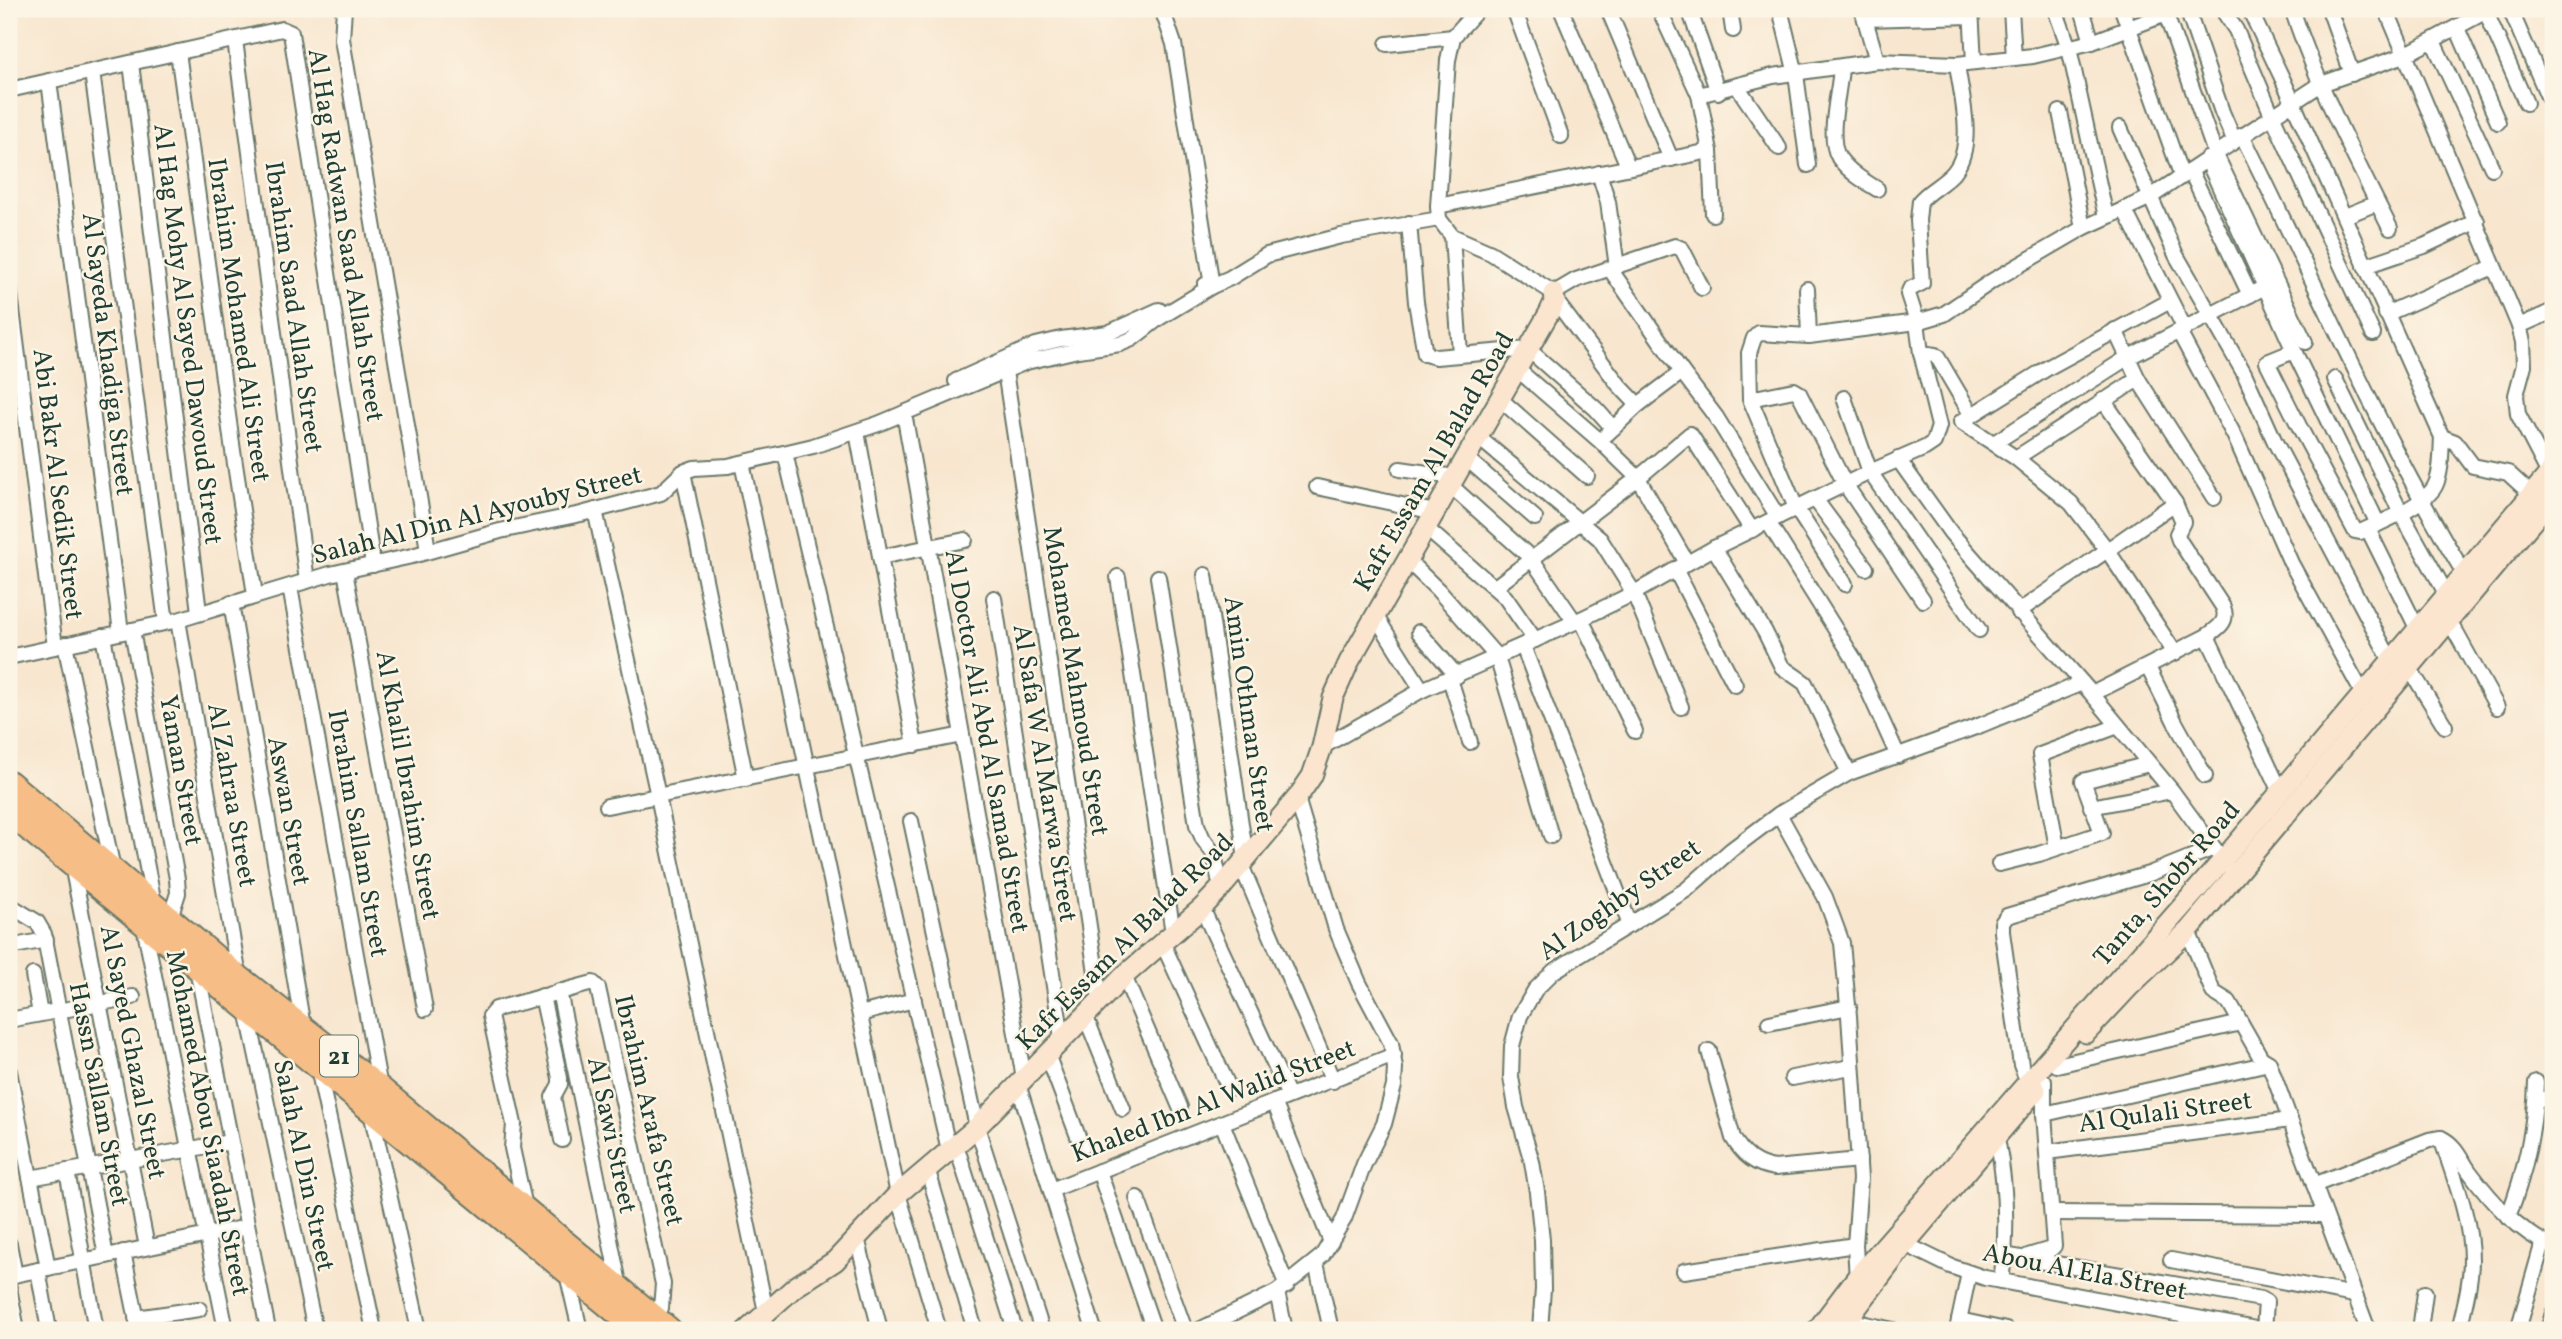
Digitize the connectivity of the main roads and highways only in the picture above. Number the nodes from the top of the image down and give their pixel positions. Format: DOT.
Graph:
graph roads {
  1 [pos="9,783"];
  2 [pos="9,812"];
  3 [pos="156,916"];
  4 [pos="375,1098"];
  5 [pos="654,1326"];
  1 -- 3 [label="highway, 21"];
  2 -- 3 [label="highway, 21"];
  3 -- 4 [label="highway, 21"];
  3 -- 4 [label="highway, 21"];
  4 -- 5 [label="highway, 21"];
  4 -- 5 [label="highway, 21"];
}
